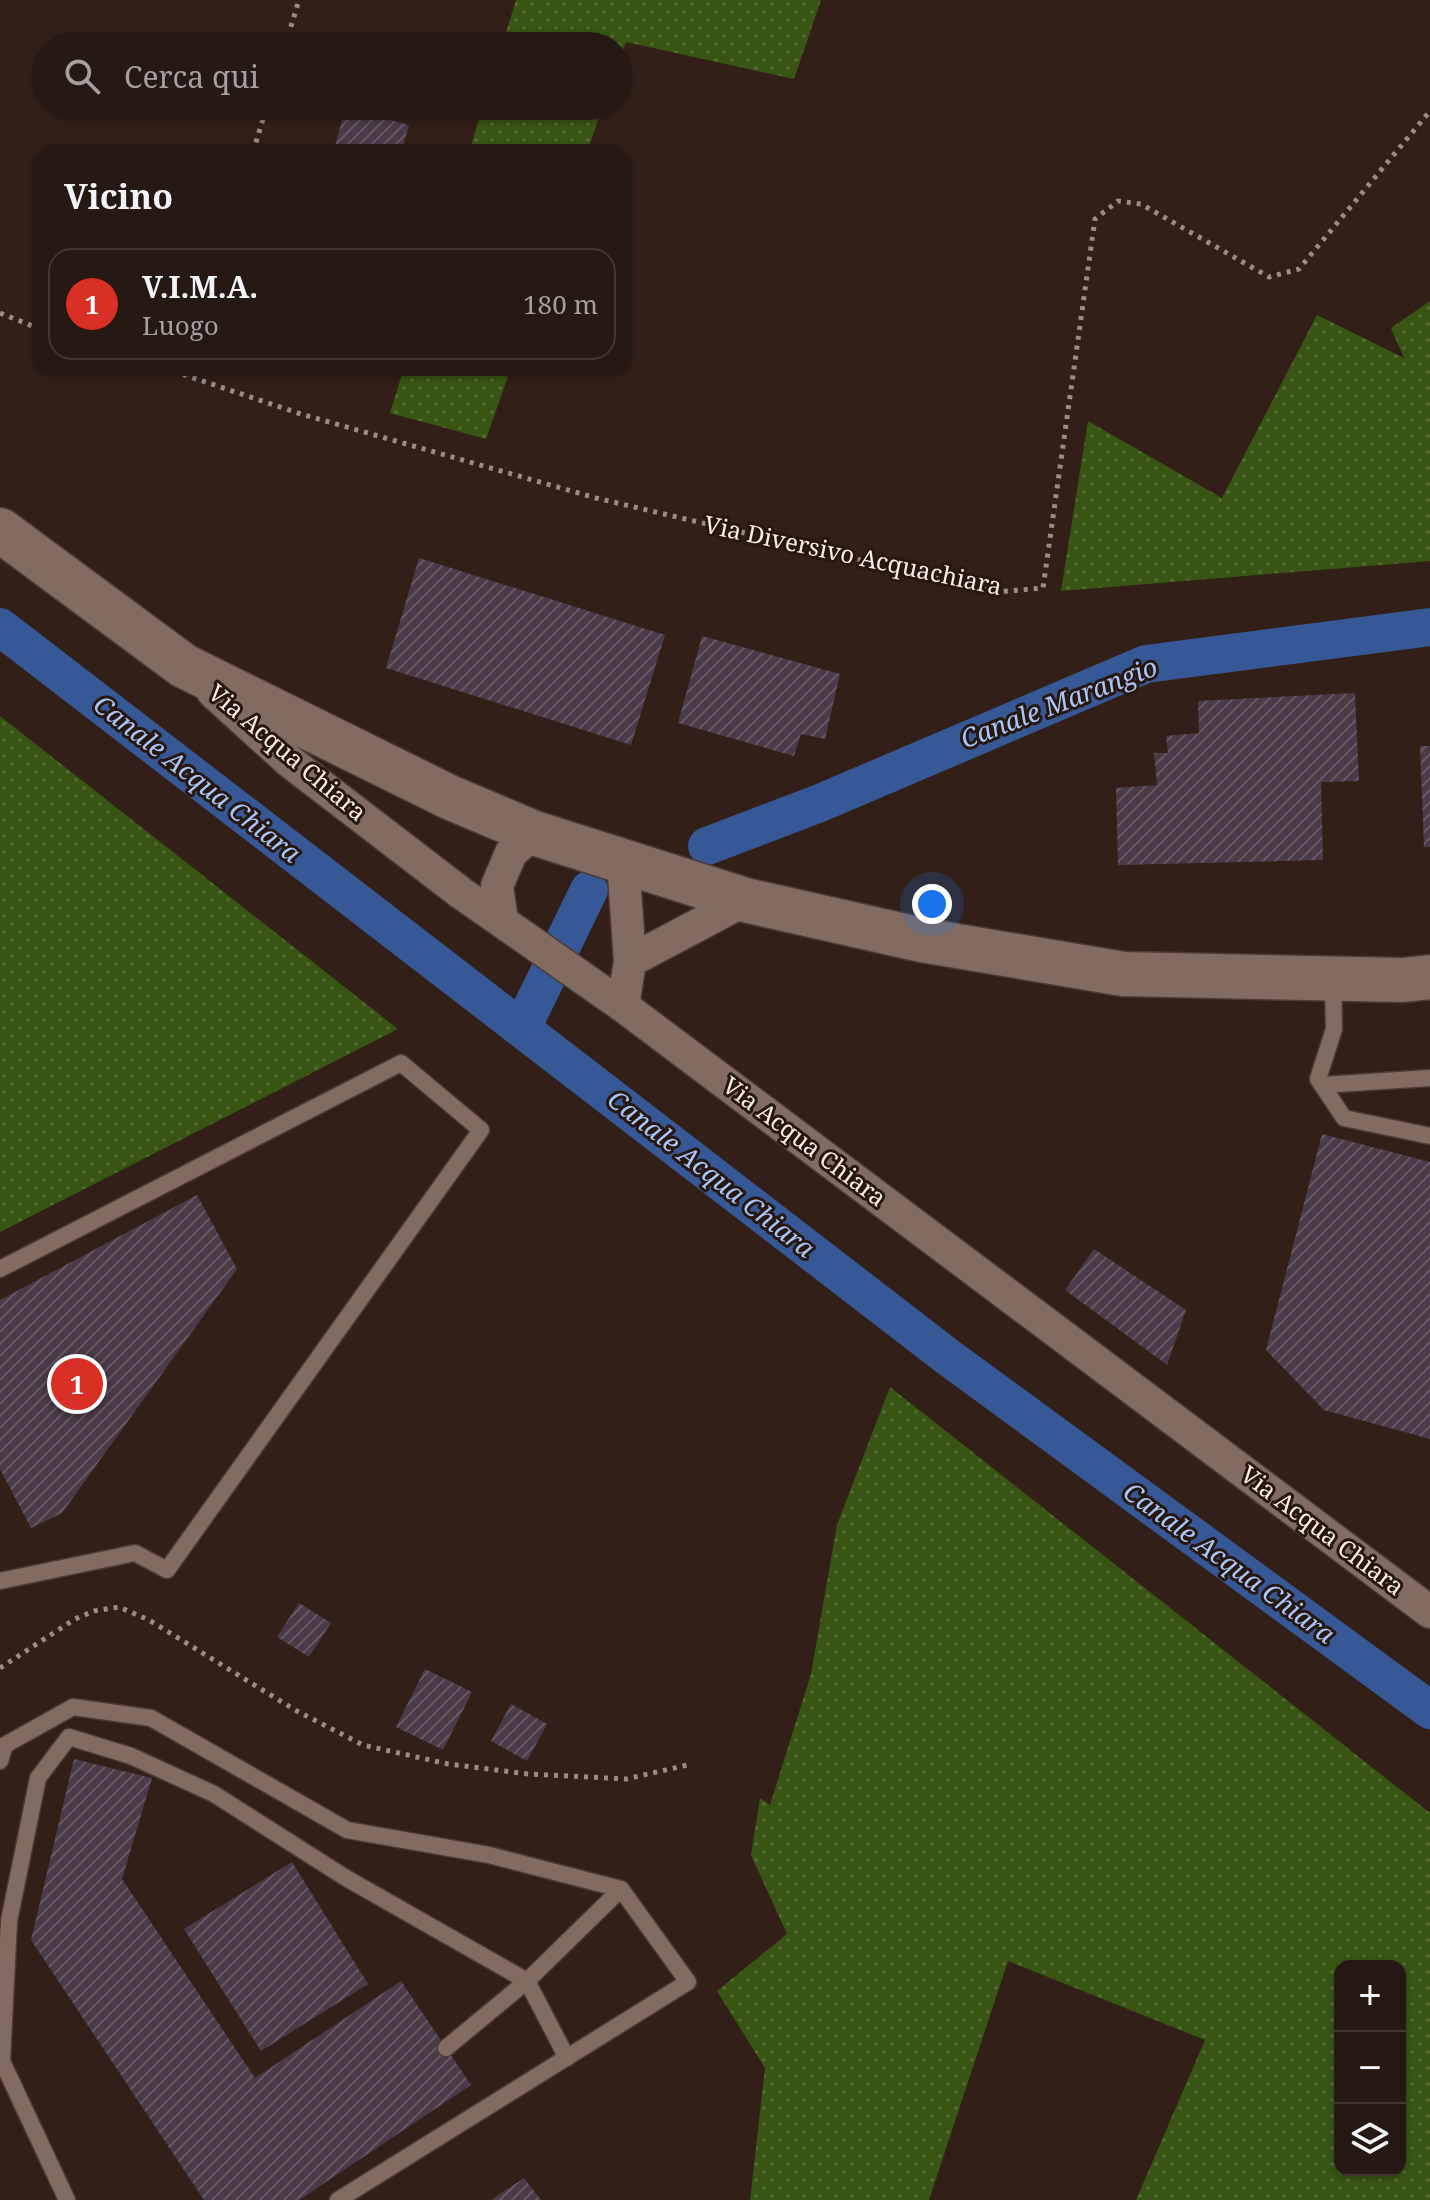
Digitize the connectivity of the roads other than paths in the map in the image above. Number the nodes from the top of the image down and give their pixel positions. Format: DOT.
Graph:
graph roads {
  1 [pos="0,530"];
  2 [pos="184,666"];
  3 [pos="534,833"];
  4 [pos="653,870"];
  5 [pos="745,900"];
  6 [pos="502,921"];
  7 [pos="630,961"];
  8 [pos="1430,977"];
  9 [pos="1333,979"];
  10 [pos="623,1006"];
  11 [pos="1430,1078"];
  12 [pos="1322,1085"];
  13 [pos="1430,1136"];
  14 [pos="0,1269"];
  15 [pos="0,1581"];
  16 [pos="1430,1612"];
  17 [pos="0,1761"];
  18 [pos="621,1889"];
  19 [pos="527,1981"];
  20 [pos="446,2048"];
  21 [pos="1,2058"];
  22 [pos="567,2058"];
  23 [pos="67,2200"];
  24 [pos="338,2200"];
  1 -- 2 [label="main road"];
  2 -- 3 [label="main road"];
  2 -- 6 [label="street, Via Acqua Chiara"];
  3 -- 4 [label="main road"];
  3 -- 6 [label="street"];
  4 -- 5 [label="main road"];
  4 -- 7 [label="street"];
  5 -- 7 [label="street"];
  5 -- 9 [label="main road"];
  6 -- 10 [label="street, Via Acqua Chiara"];
  7 -- 10 [label="street"];
  8 -- 9 [label="main road"];
  9 -- 12 [label="lane"];
  10 -- 16 [label="street, Via Acqua Chiara"];
  11 -- 12 [label="lane"];
  12 -- 13 [label="lane"];
  14 -- 15 [label="lane"];
  17 -- 18 [label="lane"];
  18 -- 19 [label="lane"];
  18 -- 22 [label="lane"];
  19 -- 20 [label="lane"];
  19 -- 21 [label="lane"];
  19 -- 22 [label="lane"];
  21 -- 23 [label="lane"];
  22 -- 24 [label="lane"];
}
